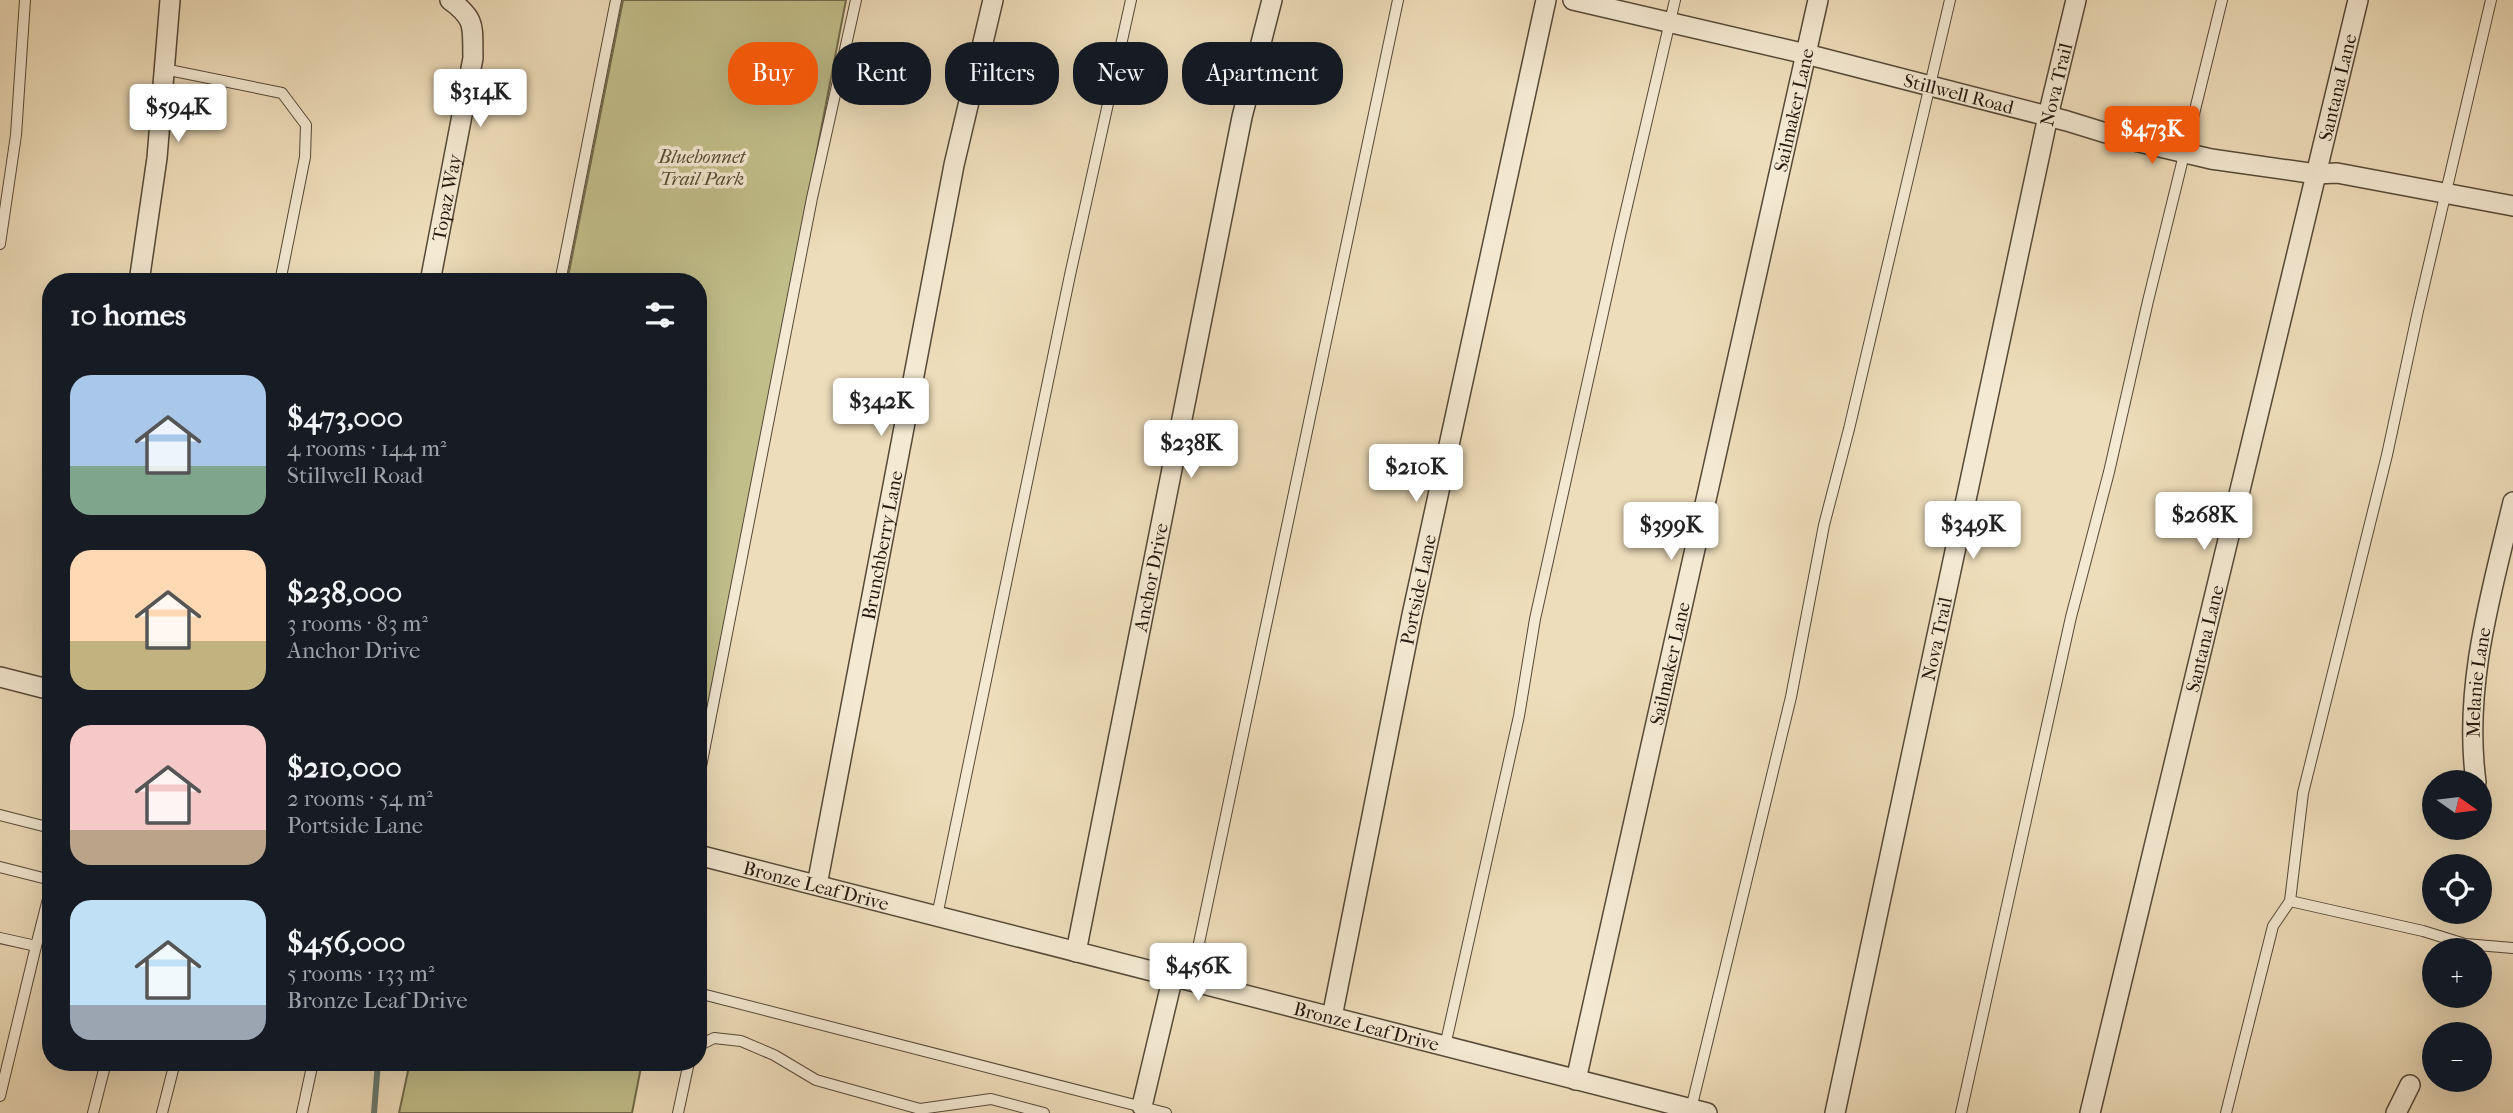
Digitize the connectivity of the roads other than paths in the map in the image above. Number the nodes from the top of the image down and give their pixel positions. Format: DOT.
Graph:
graph roads {
  1 [pos="25,0"];
  2 [pos="170,0"];
  3 [pos="450,0"];
  4 [pos="616,0"];
  5 [pos="856,0"];
  6 [pos="993,0"];
  7 [pos="1131,0"];
  8 [pos="1272,0"];
  9 [pos="1398,0"];
  10 [pos="1546,0"];
  11 [pos="1573,0"];
  12 [pos="1675,0"];
  13 [pos="1818,0"];
  14 [pos="1950,0"];
  15 [pos="2077,0"];
  16 [pos="2222,0"];
  17 [pos="2358,0"];
  18 [pos="2491,0"];
  19 [pos="1670,22"];
  20 [pos="1806,54"];
  21 [pos="164,69"];
  22 [pos="1929,86"];
  23 [pos="2048,116"];
  24 [pos="2184,152"];
  25 [pos="2316,173"];
  26 [pos="2447,192"];
  27 [pos="2513,206"];
  28 [pos="0,244"];
  29 [pos="140,273"];
  30 [pos="282,273"];
  31 [pos="432,273"];
  32 [pos="562,273"];
  33 [pos="2513,502"];
  34 [pos="0,677"];
  35 [pos="42,688"];
  36 [pos="707,736"];
  37 [pos="2475,770"];
  38 [pos="0,815"];
  39 [pos="42,826"];
  40 [pos="707,857"];
  41 [pos="0,867"];
  42 [pos="42,878"];
  43 [pos="817,885"];
  44 [pos="2290,901"];
  45 [pos="937,916"];
  46 [pos="42,922"];
  47 [pos="0,937"];
  48 [pos="36,946"];
  49 [pos="2513,947"];
  50 [pos="1076,952"];
  51 [pos="1182,979"];
  52 [pos="707,995"];
  53 [pos="1332,1017"];
  54 [pos="707,1042"];
  55 [pos="1445,1046"];
  56 [pos="104,1071"];
  57 [pos="173,1071"];
  58 [pos="311,1071"];
  59 [pos="687,1071"];
  60 [pos="1576,1080"];
  61 [pos="2410,1085"];
  62 [pos="0,1096"];
  63 [pos="1142,1106"];
  64 [pos="1699,1111"];
  65 [pos="93,1113"];
  66 [pos="162,1113"];
  67 [pos="302,1113"];
  68 [pos="678,1113"];
  69 [pos="1044,1113"];
  70 [pos="1166,1113"];
  71 [pos="1835,1113"];
  72 [pos="1961,1113"];
  73 [pos="2090,1113"];
  74 [pos="2226,1113"];
  75 [pos="2396,1113"];
  1 -- 28 [label="lane"];
  2 -- 21 [label="street"];
  3 -- 31 [label="street, Topaz Way"];
  4 -- 32 [label="lane"];
  5 -- 36 [label="lane"];
  6 -- 43 [label="street, Brunchberry Lane"];
  7 -- 45 [label="lane"];
  8 -- 50 [label="street, Anchor Drive"];
  9 -- 51 [label="lane"];
  10 -- 53 [label="street, Portside Lane"];
  11 -- 19 [label="street, Stillwell Road"];
  12 -- 19 [label="lane"];
  13 -- 20 [label="street, Sailmaker Lane"];
  14 -- 22 [label="lane"];
  15 -- 23 [label="street, Nova Trail"];
  16 -- 24 [label="lane"];
  17 -- 25 [label="street, Santana Lane"];
  18 -- 26 [label="lane"];
  19 -- 20 [label="street, Stillwell Road"];
  19 -- 55 [label="lane"];
  20 -- 22 [label="street, Stillwell Road"];
  20 -- 60 [label="street, Sailmaker Lane"];
  21 -- 29 [label="street"];
  21 -- 30 [label="lane"];
  22 -- 23 [label="street, Stillwell Road"];
  22 -- 64 [label="lane"];
  23 -- 24 [label="street, Stillwell Road"];
  23 -- 71 [label="street, Nova Trail"];
  24 -- 25 [label="street, Stillwell Road"];
  24 -- 72 [label="lane"];
  25 -- 26 [label="street, Stillwell Road"];
  25 -- 73 [label="street, Santana Lane"];
  26 -- 27 [label="street, Stillwell Road"];
  26 -- 44 [label="lane"];
  33 -- 37 [label="street, Melanie Lane"];
  34 -- 35 [label="street"];
  38 -- 39 [label="lane"];
  40 -- 43 [label="street, Bronze Leaf Drive"];
  41 -- 42 [label="lane"];
  43 -- 45 [label="street, Bronze Leaf Drive"];
  44 -- 49 [label="lane"];
  44 -- 74 [label="lane"];
  45 -- 50 [label="street, Bronze Leaf Drive"];
  46 -- 48 [label="lane"];
  47 -- 48 [label="lane"];
  48 -- 62 [label="lane"];
  50 -- 51 [label="street, Bronze Leaf Drive"];
  51 -- 53 [label="street, Bronze Leaf Drive"];
  51 -- 63 [label="street"];
  52 -- 63 [label="lane"];
  53 -- 55 [label="street, Bronze Leaf Drive"];
  54 -- 69 [label="lane"];
  55 -- 60 [label="street, Bronze Leaf Drive"];
  56 -- 65 [label="lane"];
  57 -- 66 [label="lane"];
  58 -- 67 [label="lane"];
  59 -- 68 [label="lane"];
  60 -- 64 [label="street, Bronze Leaf Drive"];
  61 -- 75 [label="street"];
  63 -- 70 [label="lane"];
}
